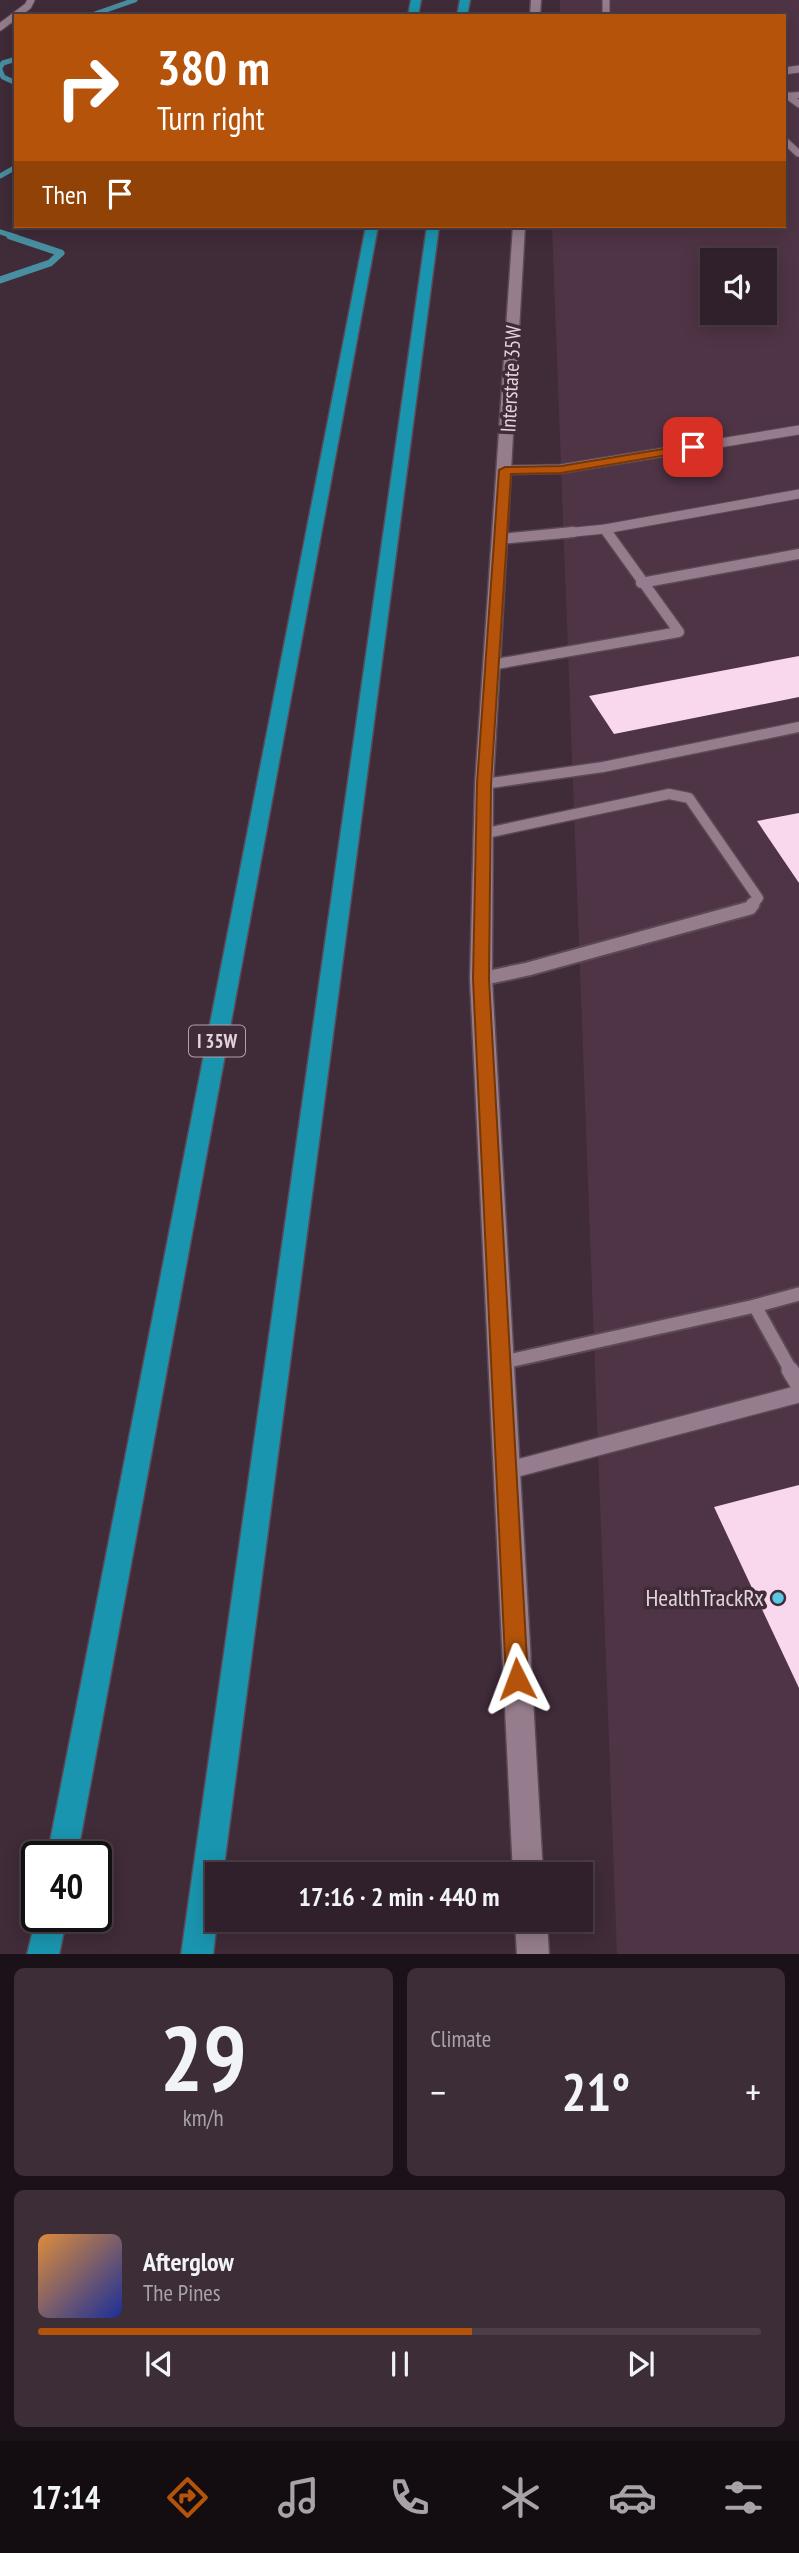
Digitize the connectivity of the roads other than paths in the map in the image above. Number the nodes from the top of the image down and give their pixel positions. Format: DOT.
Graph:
graph roads {
  1 [pos="30,0"];
  2 [pos="17,14"];
  3 [pos="790,95"];
  4 [pos="799,104"];
  5 [pos="372,228"];
  6 [pos="433,228"];
  7 [pos="519,228"];
  8 [pos="799,430"];
  9 [pos="505,470"];
  10 [pos="799,494"];
  11 [pos="605,529"];
  12 [pos="500,539"];
  13 [pos="799,554"];
  14 [pos="641,583"];
  15 [pos="491,666"];
  16 [pos="799,727"];
  17 [pos="484,784"];
  18 [pos="482,834"];
  19 [pos="481,979"];
  20 [pos="799,1294"];
  21 [pos="755,1306"];
  22 [pos="500,1363"];
  23 [pos="799,1385"];
  24 [pos="799,1394"];
  25 [pos="506,1471"];
  26 [pos="65,1841"];
  27 [pos="527,1862"];
  28 [pos="48,1932"];
  29 [pos="532,1932"];
  30 [pos="43,1954"];
  31 [pos="197,1954"];
  32 [pos="533,1954"];
  1 -- 2 [label="lane"];
  3 -- 4 [label="lane"];
  5 -- 26 [label="highway, I 35W"];
  6 -- 31 [label="highway"];
  7 -- 9 [label="street, Interstate 35W"];
  8 -- 9 [label="lane"];
  9 -- 12 [label="street, Interstate 35W"];
  10 -- 11 [label="lane"];
  11 -- 12 [label="lane"];
  11 -- 14 [label="lane"];
  12 -- 15 [label="street, Interstate 35W"];
  13 -- 14 [label="lane"];
  14 -- 15 [label="lane"];
  15 -- 17 [label="street, Interstate 35W"];
  16 -- 17 [label="lane"];
  17 -- 18 [label="street, Interstate 35W"];
  18 -- 19 [label="street, Interstate 35W"];
  18 -- 19 [label="lane"];
  19 -- 22 [label="street, Interstate 35W"];
  20 -- 21 [label="lane"];
  21 -- 22 [label="lane"];
  21 -- 23 [label="lane"];
  22 -- 25 [label="street, Interstate 35W"];
  24 -- 25 [label="lane"];
  25 -- 27 [label="street, Interstate 35W"];
  28 -- 30 [label="highway"];
  29 -- 32 [label="street"];
}
